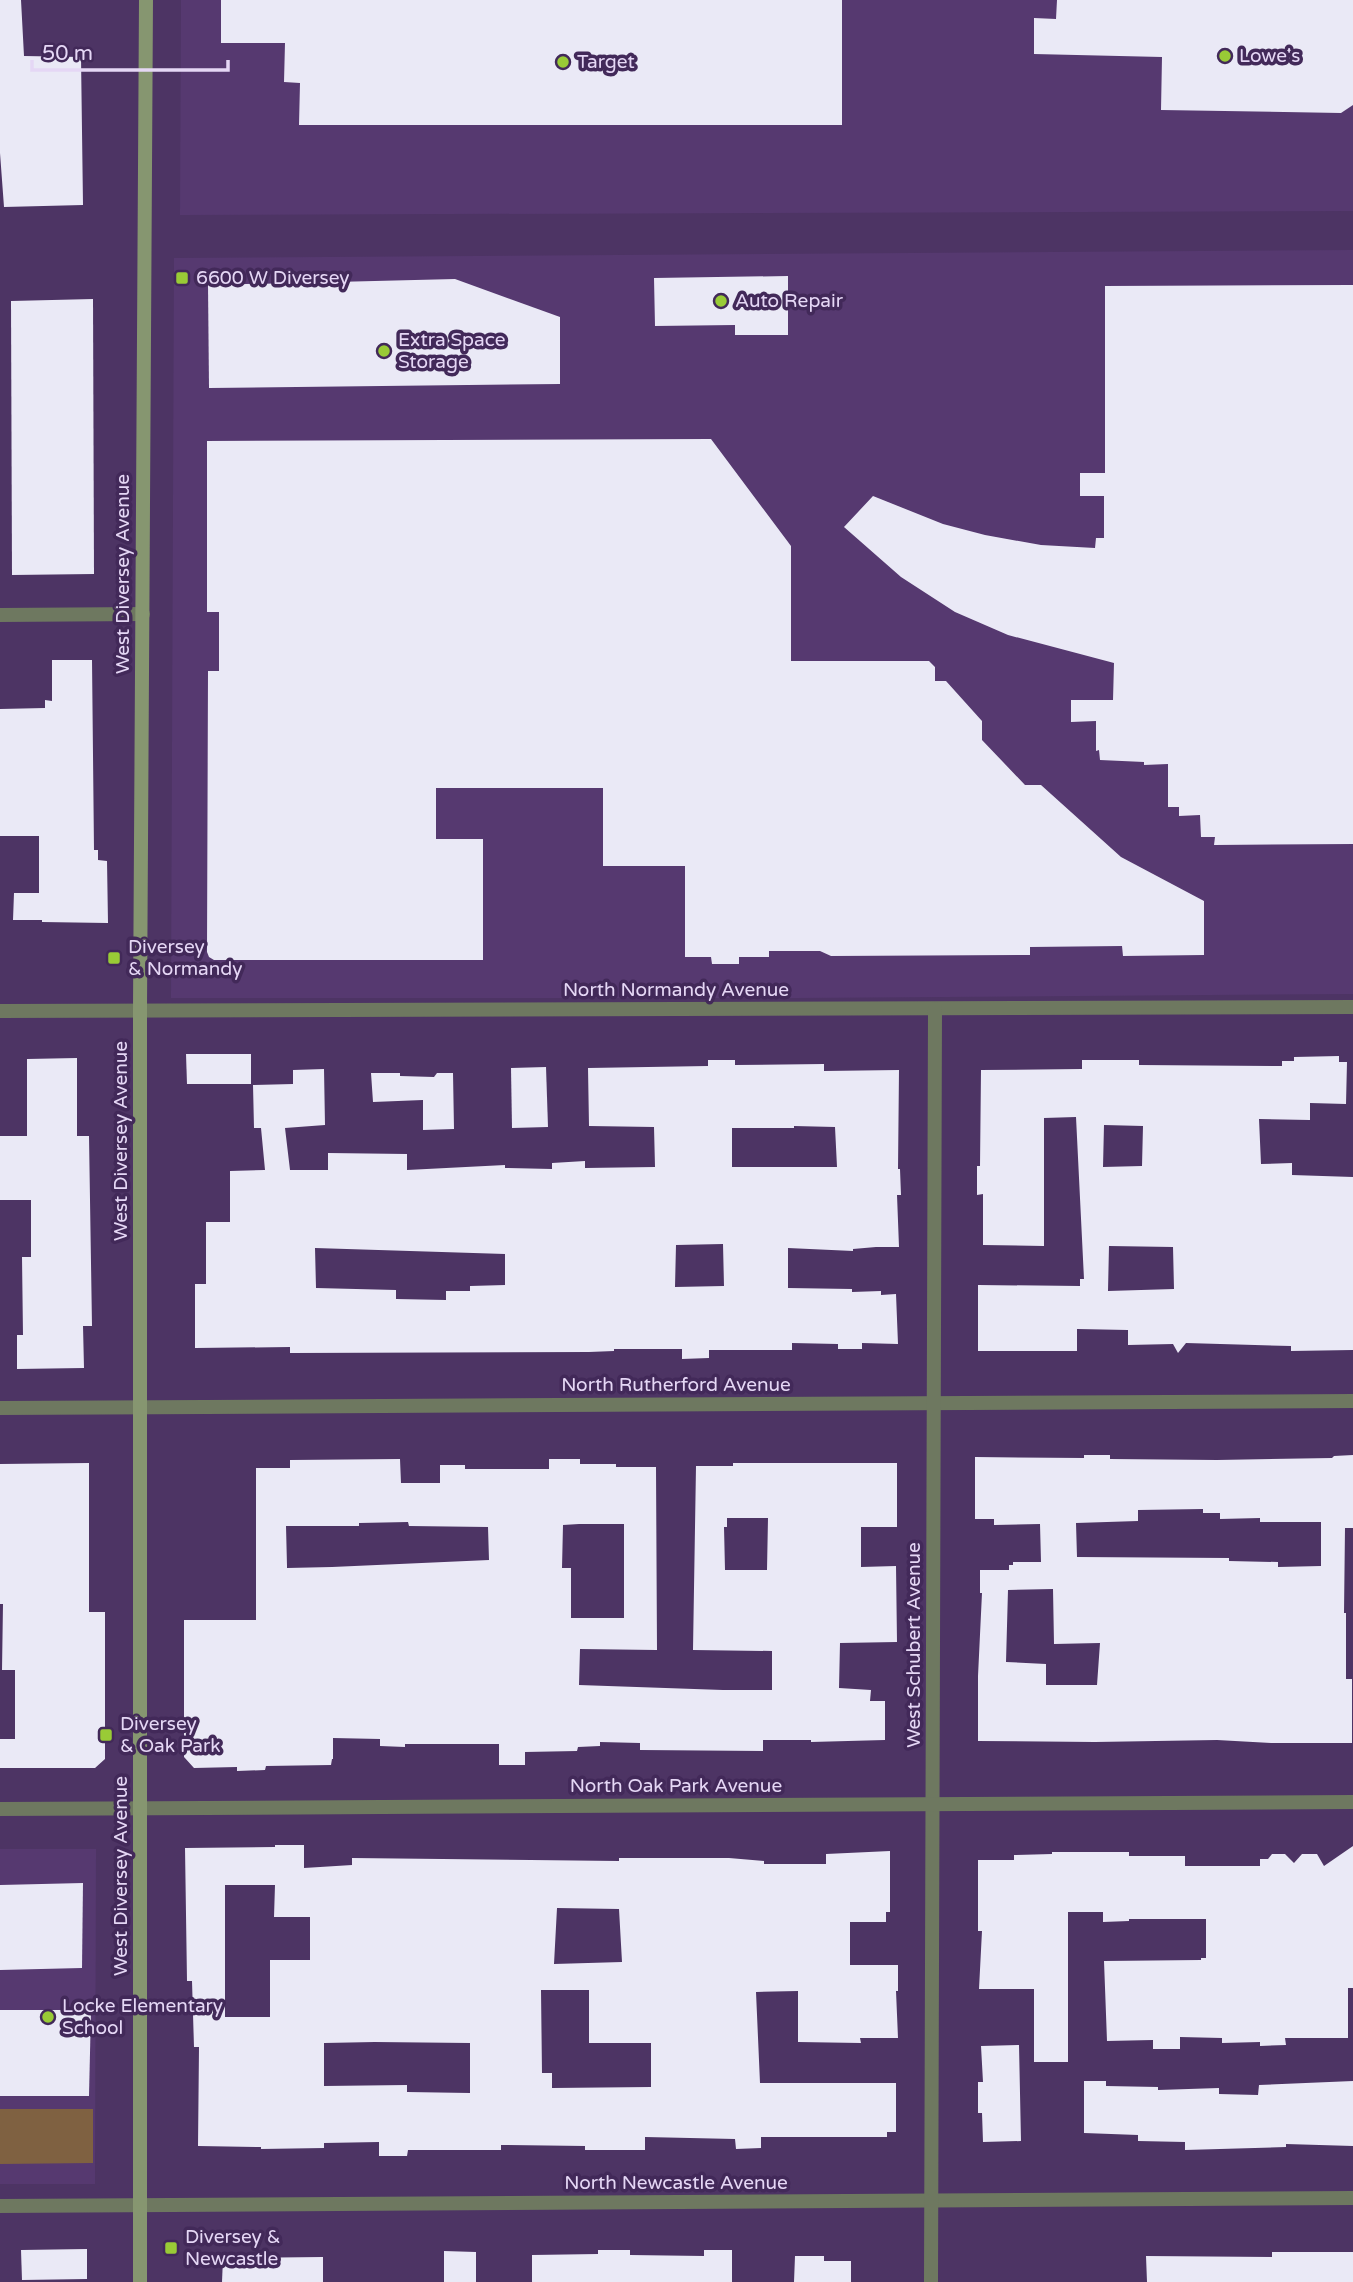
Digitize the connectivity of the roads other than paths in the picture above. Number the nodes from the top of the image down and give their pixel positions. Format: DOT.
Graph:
graph roads {
  1 [pos="146,0"];
  2 [pos="143,614"];
  3 [pos="0,615"];
  4 [pos="1353,1007"];
  5 [pos="935,1009"];
  6 [pos="141,1010"];
  7 [pos="0,1011"];
  8 [pos="1353,1401"];
  9 [pos="933,1403"];
  10 [pos="141,1407"];
  11 [pos="0,1408"];
  12 [pos="1353,1802"];
  13 [pos="933,1804"];
  14 [pos="140,1808"];
  15 [pos="0,1809"];
  16 [pos="1353,2198"];
  17 [pos="931,2201"];
  18 [pos="0,2206"];
  19 [pos="141,2206"];
  20 [pos="140,2282"];
  21 [pos="931,2282"];
  1 -- 2 [label="main road, West Diversey Avenue"];
  2 -- 3 [label="street"];
  2 -- 6 [label="main road, West Diversey Avenue"];
  4 -- 5 [label="street, North Normandy Avenue"];
  5 -- 6 [label="street, North Normandy Avenue"];
  5 -- 9 [label="street, West Schubert Avenue"];
  6 -- 7 [label="street, North Normandy Avenue"];
  6 -- 10 [label="main road, West Diversey Avenue"];
  8 -- 9 [label="street, North Rutherford Avenue"];
  9 -- 10 [label="street, North Rutherford Avenue"];
  9 -- 13 [label="street, West Schubert Avenue"];
  10 -- 11 [label="street, North Rutherford Avenue"];
  10 -- 14 [label="main road, West Diversey Avenue"];
  12 -- 13 [label="street, North Oak Park Avenue"];
  13 -- 14 [label="street, North Oak Park Avenue"];
  13 -- 17 [label="street, West Schubert Avenue"];
  14 -- 15 [label="street, North Oak Park Avenue"];
  14 -- 19 [label="main road, West Diversey Avenue"];
  16 -- 17 [label="street, North Newcastle Avenue"];
  17 -- 19 [label="street, North Newcastle Avenue"];
  17 -- 21 [label="street, West Schubert Avenue"];
  18 -- 19 [label="street, North Newcastle Avenue"];
  19 -- 20 [label="main road, West Diversey Avenue"];
}
